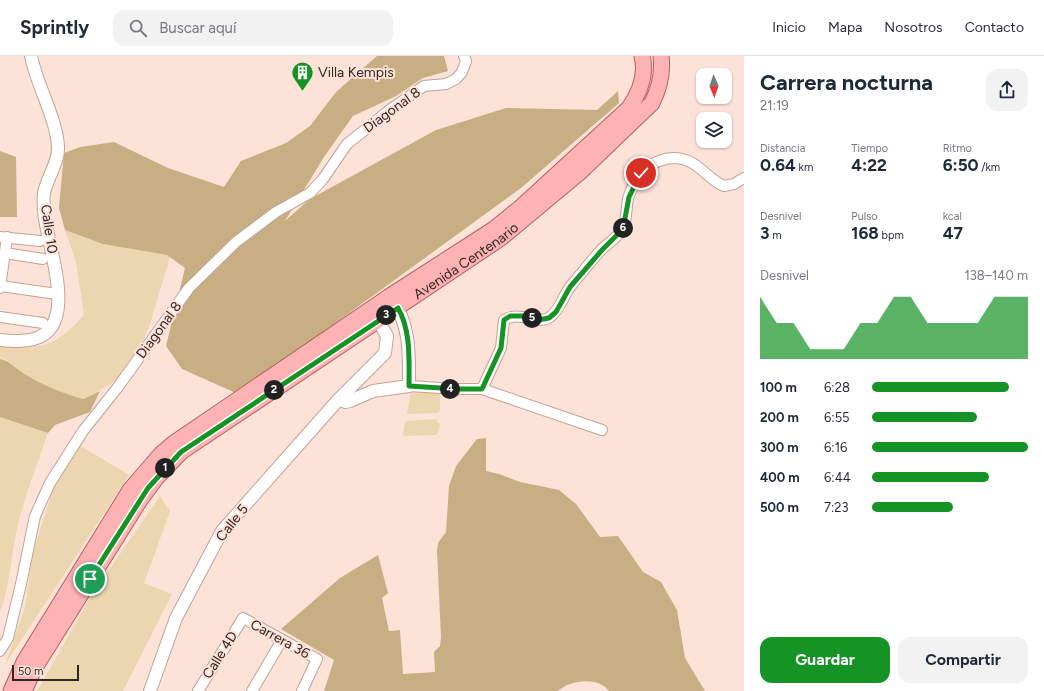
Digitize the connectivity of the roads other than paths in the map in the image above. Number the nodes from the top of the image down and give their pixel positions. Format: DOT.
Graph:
graph roads {
  1 [pos="31,56"];
  2 [pos="464,56"];
  3 [pos="642,56"];
  4 [pos="661,56"];
  5 [pos="744,178"];
  6 [pos="4,237"];
  7 [pos="40,241"];
  8 [pos="5,253"];
  9 [pos="44,259"];
  10 [pos="454,262"];
  11 [pos="0,287"];
  12 [pos="57,294"];
  13 [pos="394,302"];
  14 [pos="375,314"];
  15 [pos="0,317"];
  16 [pos="44,323"];
  17 [pos="0,340"];
  18 [pos="409,386"];
  19 [pos="482,389"];
  20 [pos="339,399"];
  21 [pos="602,430"];
  22 [pos="243,618"];
  23 [pos="282,640"];
  24 [pos="0,651"];
  25 [pos="11,691"];
  26 [pos="24,691"];
  27 [pos="150,691"];
  28 [pos="198,691"];
  29 [pos="252,691"];
  30 [pos="302,691"];
  1 -- 17 [label="street, Calle 10"];
  2 -- 24 [label="street, Diagonal 8"];
  3 -- 10 [label="main road, Avenida Centenario"];
  4 -- 10 [label="main road, Avenida Centenario"];
  5 -- 19 [label="street"];
  6 -- 7 [label="street"];
  6 -- 8 [label="street"];
  8 -- 9 [label="street"];
  8 -- 11 [label="street"];
  10 -- 13 [label="main road, Avenida Centenario"];
  11 -- 12 [label="street"];
  13 -- 14 [label="main road, Avenida Centenario"];
  13 -- 18 [label="street"];
  14 -- 20 [label="street, Calle 5"];
  14 -- 25 [label="main road, Avenida Centenario"];
  14 -- 26 [label="main road, Avenida Centenario"];
  15 -- 16 [label="street"];
  18 -- 19 [label="street"];
  18 -- 20 [label="street"];
  19 -- 21 [label="street"];
  20 -- 27 [label="street, Calle 5"];
  22 -- 23 [label="street, Carrera 36"];
  22 -- 28 [label="street, Calle 4D"];
  23 -- 29 [label="street"];
  23 -- 30 [label="street, Carrera 36"];
}
